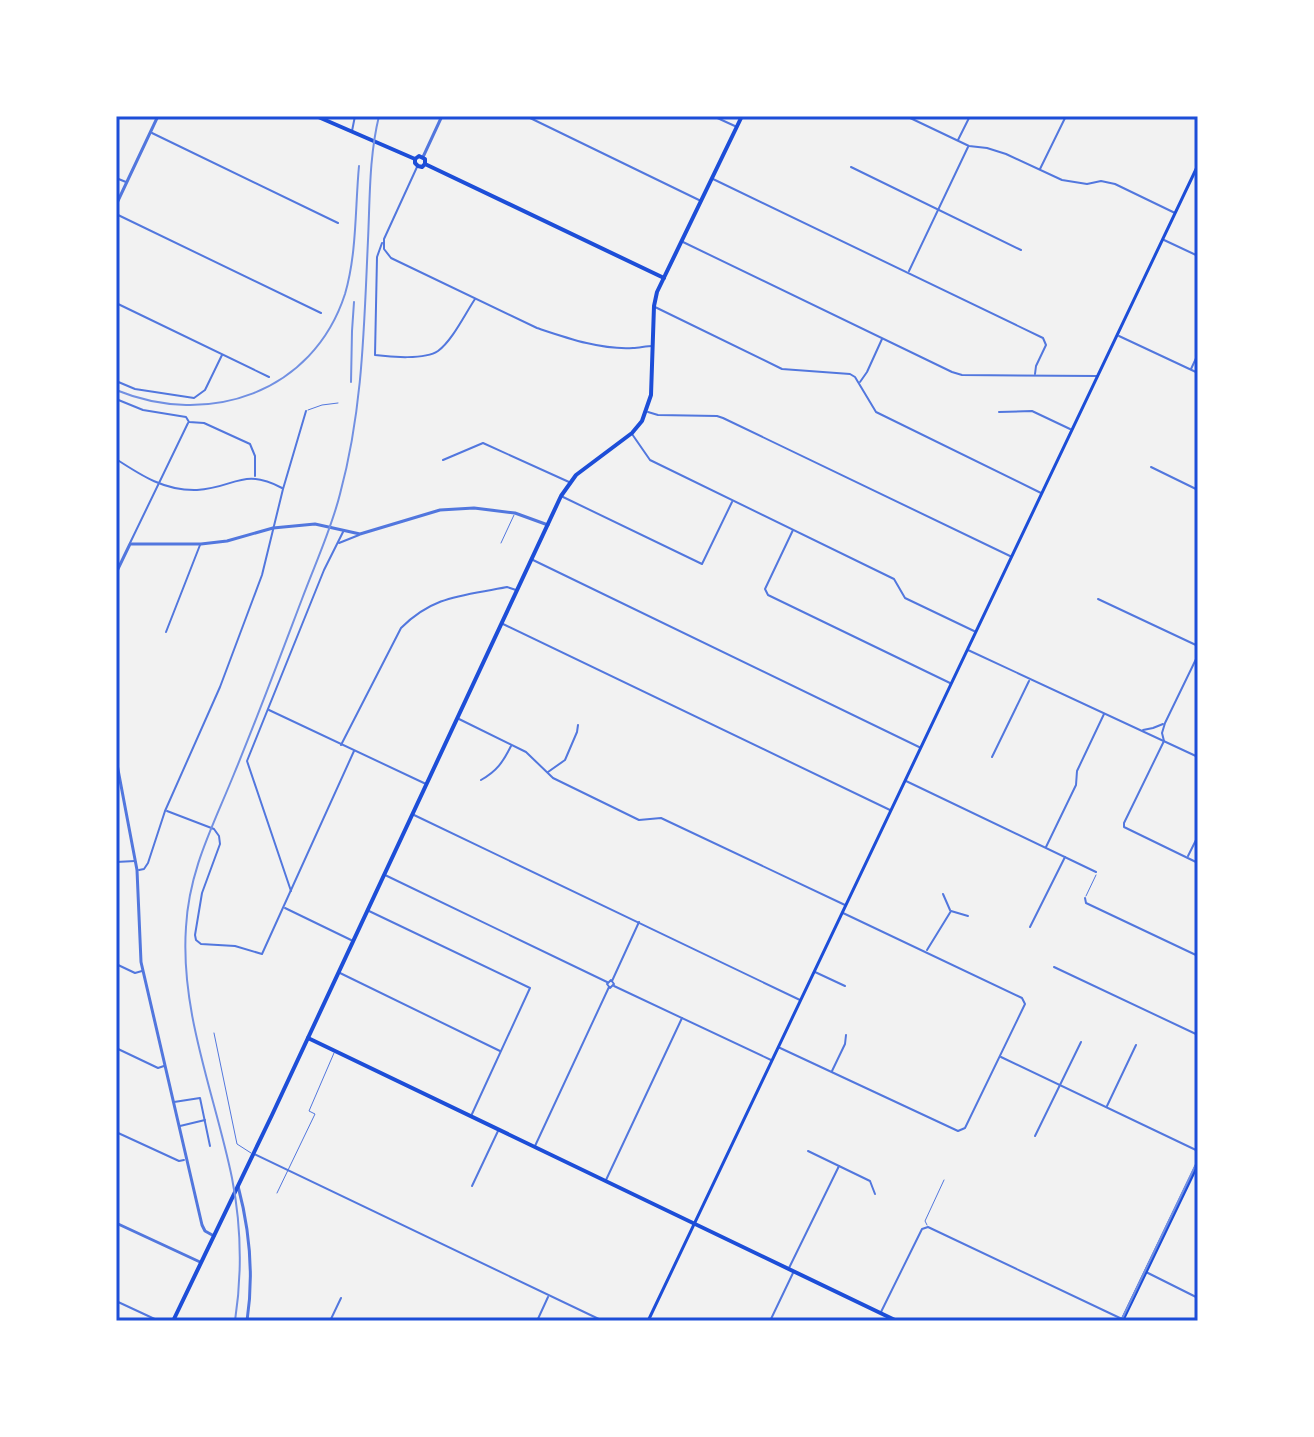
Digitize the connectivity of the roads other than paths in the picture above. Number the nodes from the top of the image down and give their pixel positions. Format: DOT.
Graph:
graph roads {
  1 [pos="158,116"];
  2 [pos="316,116"];
  3 [pos="355,116"];
  4 [pos="442,116"];
  5 [pos="526,116"];
  6 [pos="713,116"];
  7 [pos="742,116"];
  8 [pos="906,116"];
  9 [pos="970,116"];
  10 [pos="1066,116"];
  11 [pos="737,127"];
  12 [pos="151,133"];
  13 [pos="353,133"];
  14 [pos="958,141"];
  15 [pos="969,146"];
  16 [pos="423,157"];
  17 [pos="415,159"];
  18 [pos="425,164"];
  19 [pos="1198,165"];
  20 [pos="418,166"];
  21 [pos="851,167"];
  22 [pos="1040,170"];
  23 [pos="1196,175"];
  24 [pos="116,178"];
  25 [pos="712,179"];
  26 [pos="127,183"];
  27 [pos="701,201"];
  28 [pos="116,205"];
  29 [pos="938,209"];
  30 [pos="1175,213"];
  31 [pos="116,214"];
  32 [pos="338,223"];
  33 [pos="384,239"];
  34 [pos="1163,239"];
  35 [pos="682,242"];
  36 [pos="1021,250"];
  37 [pos="1198,256"];
  38 [pos="908,273"];
  39 [pos="664,278"];
  40 [pos="476,298"];
  41 [pos="116,303"];
  42 [pos="654,306"];
  43 [pos="321,313"];
  44 [pos="1117,335"];
  45 [pos="882,339"];
  46 [pos="653,346"];
  47 [pos="1198,354"];
  48 [pos="222,355"];
  49 [pos="1190,370"];
  50 [pos="867,372"];
  51 [pos="1198,373"];
  52 [pos="1035,375"];
  53 [pos="1097,376"];
  54 [pos="269,377"];
  55 [pos="855,377"];
  56 [pos="116,381"];
  57 [pos="859,383"];
  58 [pos="116,399"];
  59 [pos="338,403"];
  60 [pos="306,411"];
  61 [pos="646,412"];
  62 [pos="999,412"];
  63 [pos="189,422"];
  64 [pos="1072,429"];
  65 [pos="632,433"];
  66 [pos="116,459"];
  67 [pos="443,460"];
  68 [pos="1151,467"];
  69 [pos="255,477"];
  70 [pos="570,483"];
  71 [pos="158,484"];
  72 [pos="283,489"];
  73 [pos="1198,490"];
  74 [pos="1041,493"];
  75 [pos="561,496"];
  76 [pos="733,500"];
  77 [pos="515,513"];
  78 [pos="548,525"];
  79 [pos="273,528"];
  80 [pos="793,530"];
  81 [pos="343,531"];
  82 [pos="360,534"];
  83 [pos="339,543"];
  84 [pos="501,543"];
  85 [pos="130,544"];
  86 [pos="201,544"];
  87 [pos="1011,557"];
  88 [pos="531,560"];
  89 [pos="116,573"];
  90 [pos="517,590"];
  91 [pos="1098,599"];
  92 [pos="502,624"];
  93 [pos="166,632"];
  94 [pos="975,632"];
  95 [pos="1198,646"];
  96 [pos="967,650"];
  97 [pos="1198,655"];
  98 [pos="1030,680"];
  99 [pos="951,683"];
  100 [pos="267,710"];
  101 [pos="1105,713"];
  102 [pos="458,719"];
  103 [pos="1165,723"];
  104 [pos="578,725"];
  105 [pos="1141,730"];
  106 [pos="1164,741"];
  107 [pos="341,745"];
  108 [pos="511,745"];
  109 [pos="920,747"];
  110 [pos="354,751"];
  111 [pos="992,757"];
  112 [pos="1198,757"];
  113 [pos="116,759"];
  114 [pos="548,773"];
  115 [pos="481,780"];
  116 [pos="905,780"];
  117 [pos="427,784"];
  118 [pos="165,811"];
  119 [pos="891,811"];
  120 [pos="413,814"];
  121 [pos="1198,836"];
  122 [pos="1046,847"];
  123 [pos="1065,856"];
  124 [pos="1187,858"];
  125 [pos="136,861"];
  126 [pos="116,862"];
  127 [pos="1198,863"];
  128 [pos="137,870"];
  129 [pos="1096,872"];
  130 [pos="384,875"];
  131 [pos="291,891"];
  132 [pos="943,894"];
  133 [pos="1085,898"];
  134 [pos="845,905"];
  135 [pos="284,907"];
  136 [pos="368,910"];
  137 [pos="951,911"];
  138 [pos="842,912"];
  139 [pos="968,916"];
  140 [pos="640,921"];
  141 [pos="1030,927"];
  142 [pos="354,941"];
  143 [pos="926,951"];
  144 [pos="1198,956"];
  145 [pos="116,964"];
  146 [pos="1054,967"];
  147 [pos="143,971"];
  148 [pos="814,971"];
  149 [pos="339,973"];
  150 [pos="612,981"];
  151 [pos="607,982"];
  152 [pos="614,986"];
  153 [pos="845,986"];
  154 [pos="609,987"];
  155 [pos="800,1000"];
  156 [pos="682,1018"];
  157 [pos="214,1033"];
  158 [pos="846,1035"];
  159 [pos="1198,1035"];
  160 [pos="308,1038"];
  161 [pos="1081,1042"];
  162 [pos="1136,1045"];
  163 [pos="778,1047"];
  164 [pos="116,1048"];
  165 [pos="335,1051"];
  166 [pos="500,1051"];
  167 [pos="1000,1056"];
  168 [pos="772,1060"];
  169 [pos="166,1066"];
  170 [pos="832,1072"];
  171 [pos="1060,1085"];
  172 [pos="174,1102"];
  173 [pos="1106,1107"];
  174 [pos="471,1116"];
  175 [pos="205,1120"];
  176 [pos="179,1127"];
  177 [pos="498,1130"];
  178 [pos="116,1132"];
  179 [pos="1035,1136"];
  180 [pos="210,1146"];
  181 [pos="534,1147"];
  182 [pos="808,1151"];
  183 [pos="1198,1151"];
  184 [pos="254,1154"];
  185 [pos="187,1159"];
  186 [pos="1198,1163"];
  187 [pos="839,1166"];
  188 [pos="288,1171"];
  189 [pos="1195,1177"];
  190 [pos="944,1180"];
  191 [pos="605,1181"];
  192 [pos="238,1186"];
  193 [pos="472,1186"];
  194 [pos="277,1193"];
  195 [pos="875,1194"];
  196 [pos="229,1203"];
  197 [pos="243,1205"];
  198 [pos="116,1223"];
  199 [pos="694,1224"];
  200 [pos="928,1227"];
  201 [pos="214,1236"];
  202 [pos="201,1263"];
  203 [pos="791,1270"];
  204 [pos="1146,1272"];
  205 [pos="549,1295"];
  206 [pos="341,1298"];
  207 [pos="1198,1298"];
  208 [pos="116,1301"];
  209 [pos="881,1313"];
  210 [pos="1123,1320"];
  211 [pos="159,1321"];
  212 [pos="173,1321"];
  213 [pos="247,1321"];
  214 [pos="330,1321"];
  215 [pos="537,1321"];
  216 [pos="603,1321"];
  217 [pos="648,1321"];
  218 [pos="770,1321"];
  219 [pos="897,1321"];
  1 -- 12 [label="street"];
  2 -- 13 [label="main road"];
  3 -- 13 [label="street"];
  4 -- 16 [label="street"];
  5 -- 27 [label="street"];
  6 -- 11 [label="street"];
  7 -- 11 [label="main road"];
  8 -- 14 [label="street"];
  9 -- 14 [label="street"];
  10 -- 22 [label="street"];
  11 -- 25 [label="main road"];
  12 -- 26 [label="street"];
  12 -- 32 [label="street"];
  13 -- 17 [label="main road"];
  14 -- 15 [label="street"];
  15 -- 22 [label="street"];
  15 -- 29 [label="street"];
  16 -- 17 [label="main road"];
  16 -- 18 [label="main road"];
  17 -- 20 [label="main road"];
  18 -- 20 [label="main road"];
  18 -- 39 [label="main road"];
  19 -- 23 [label="main road"];
  20 -- 33 [label="street"];
  21 -- 29 [label="street"];
  22 -- 30 [label="street"];
  23 -- 30 [label="main road"];
  24 -- 26 [label="street"];
  25 -- 27 [label="main road"];
  25 -- 38 [label="street"];
  26 -- 28 [label="street"];
  27 -- 35 [label="main road"];
  29 -- 36 [label="street"];
  29 -- 38 [label="street"];
  30 -- 34 [label="main road"];
  31 -- 43 [label="street"];
  33 -- 40 [label="street"];
  33 -- 40 [label="street"];
  34 -- 37 [label="street"];
  34 -- 44 [label="main road"];
  35 -- 39 [label="main road"];
  35 -- 45 [label="street"];
  38 -- 52 [label="street"];
  39 -- 42 [label="main road"];
  40 -- 46 [label="street"];
  41 -- 48 [label="street"];
  42 -- 46 [label="main road"];
  42 -- 55 [label="street"];
  44 -- 49 [label="street"];
  44 -- 53 [label="main road"];
  45 -- 50 [label="street"];
  45 -- 52 [label="street"];
  46 -- 61 [label="main road"];
  47 -- 49 [label="street"];
  48 -- 54 [label="street"];
  48 -- 56 [label="street"];
  49 -- 51 [label="street"];
  50 -- 55 [label="street"];
  50 -- 57 [label="street"];
  52 -- 53 [label="street"];
  53 -- 64 [label="main road"];
  55 -- 57 [label="street"];
  57 -- 74 [label="street"];
  58 -- 63 [label="street"];
  59 -- 60 [label="lane"];
  60 -- 72 [label="street"];
  61 -- 65 [label="main road"];
  61 -- 87 [label="street"];
  62 -- 64 [label="street"];
  63 -- 69 [label="street"];
  63 -- 71 [label="street"];
  64 -- 74 [label="main road"];
  65 -- 70 [label="main road"];
  65 -- 76 [label="street"];
  66 -- 71 [label="street"];
  67 -- 70 [label="street"];
  68 -- 73 [label="street"];
  69 -- 71 [label="street"];
  69 -- 72 [label="street"];
  70 -- 75 [label="main road"];
  71 -- 85 [label="street"];
  72 -- 79 [label="street"];
  74 -- 87 [label="main road"];
  75 -- 76 [label="street"];
  75 -- 78 [label="main road"];
  76 -- 80 [label="street"];
  77 -- 78 [label="street"];
  77 -- 82 [label="street"];
  77 -- 84 [label="lane"];
  78 -- 88 [label="main road"];
  79 -- 81 [label="street"];
  79 -- 86 [label="street"];
  79 -- 118 [label="street"];
  80 -- 94 [label="street"];
  80 -- 99 [label="street"];
  81 -- 82 [label="street"];
  81 -- 83 [label="street"];
  82 -- 83 [label="street"];
  83 -- 100 [label="street"];
  85 -- 86 [label="street"];
  85 -- 89 [label="street"];
  86 -- 93 [label="street"];
  87 -- 94 [label="main road"];
  88 -- 90 [label="main road"];
  88 -- 109 [label="street"];
  90 -- 92 [label="main road"];
  90 -- 107 [label="street"];
  91 -- 95 [label="street"];
  92 -- 102 [label="main road"];
  92 -- 119 [label="street"];
  94 -- 96 [label="main road"];
  96 -- 98 [label="street"];
  96 -- 99 [label="main road"];
  97 -- 103 [label="street"];
  98 -- 101 [label="street"];
  98 -- 111 [label="street"];
  99 -- 109 [label="main road"];
  100 -- 107 [label="street"];
  100 -- 131 [label="street"];
  101 -- 105 [label="street"];
  101 -- 122 [label="street"];
  102 -- 108 [label="street"];
  102 -- 117 [label="main road"];
  103 -- 105 [label="street"];
  103 -- 106 [label="street"];
  104 -- 114 [label="street"];
  105 -- 106 [label="street"];
  106 -- 112 [label="street"];
  106 -- 124 [label="street"];
  107 -- 110 [label="street"];
  108 -- 114 [label="street"];
  108 -- 115 [label="street"];
  109 -- 116 [label="main road"];
  110 -- 117 [label="street"];
  110 -- 131 [label="street"];
  113 -- 125 [label="street"];
  114 -- 134 [label="street"];
  116 -- 119 [label="main road"];
  116 -- 122 [label="street"];
  117 -- 120 [label="main road"];
  118 -- 128 [label="street"];
  118 -- 135 [label="street"];
  119 -- 134 [label="main road"];
  120 -- 130 [label="main road"];
  120 -- 140 [label="street"];
  121 -- 124 [label="street"];
  122 -- 123 [label="street"];
  123 -- 129 [label="street"];
  123 -- 141 [label="street"];
  124 -- 127 [label="street"];
  125 -- 126 [label="street"];
  125 -- 128 [label="street"];
  128 -- 147 [label="street"];
  129 -- 133 [label="lane"];
  130 -- 136 [label="main road"];
  130 -- 151 [label="street"];
  131 -- 135 [label="street"];
  132 -- 137 [label="street"];
  133 -- 144 [label="street"];
  134 -- 138 [label="main road"];
  135 -- 142 [label="street"];
  136 -- 142 [label="main road"];
  136 -- 166 [label="street"];
  137 -- 139 [label="street"];
  137 -- 143 [label="street"];
  138 -- 143 [label="street"];
  138 -- 148 [label="main road"];
  140 -- 150 [label="street"];
  140 -- 155 [label="street"];
  142 -- 149 [label="main road"];
  143 -- 167 [label="street"];
  145 -- 147 [label="street"];
  146 -- 159 [label="street"];
  147 -- 169 [label="street"];
  148 -- 153 [label="street"];
  148 -- 155 [label="main road"];
  149 -- 160 [label="main road"];
  149 -- 166 [label="street"];
  150 -- 151 [label="street"];
  150 -- 152 [label="street"];
  151 -- 154 [label="street"];
  152 -- 154 [label="street"];
  152 -- 156 [label="street"];
  154 -- 181 [label="street"];
  155 -- 163 [label="main road"];
  156 -- 168 [label="street"];
  156 -- 191 [label="street"];
  157 -- 184 [label="lane"];
  158 -- 170 [label="street"];
  160 -- 165 [label="main road"];
  160 -- 184 [label="main road"];
  161 -- 171 [label="street"];
  162 -- 173 [label="street"];
  163 -- 168 [label="main road"];
  163 -- 170 [label="street"];
  164 -- 169 [label="street"];
  165 -- 174 [label="main road"];
  165 -- 188 [label="lane"];
  166 -- 174 [label="street"];
  167 -- 170 [label="street"];
  167 -- 171 [label="street"];
  168 -- 199 [label="main road"];
  169 -- 172 [label="street"];
  171 -- 173 [label="street"];
  171 -- 179 [label="street"];
  172 -- 175 [label="street"];
  172 -- 176 [label="street"];
  173 -- 183 [label="street"];
  174 -- 177 [label="main road"];
  175 -- 176 [label="street"];
  175 -- 180 [label="street"];
  176 -- 185 [label="street"];
  177 -- 181 [label="main road"];
  177 -- 193 [label="street"];
  178 -- 185 [label="street"];
  181 -- 191 [label="main road"];
  182 -- 187 [label="street"];
  184 -- 188 [label="street"];
  184 -- 192 [label="main road"];
  185 -- 201 [label="street"];
  186 -- 189 [label="main road"];
  187 -- 195 [label="street"];
  187 -- 203 [label="street"];
  188 -- 194 [label="lane"];
  188 -- 205 [label="street"];
  189 -- 204 [label="main road"];
  190 -- 200 [label="lane"];
  191 -- 199 [label="main road"];
  192 -- 196 [label="main road"];
  192 -- 197 [label="street"];
  196 -- 197 [label="street"];
  196 -- 201 [label="main road"];
  197 -- 213 [label="street"];
  198 -- 202 [label="street"];
  199 -- 203 [label="main road"];
  199 -- 217 [label="main road"];
  200 -- 209 [label="street"];
  200 -- 210 [label="street"];
  201 -- 202 [label="main road"];
  202 -- 212 [label="main road"];
  203 -- 209 [label="main road"];
  203 -- 218 [label="street"];
  204 -- 207 [label="street"];
  204 -- 210 [label="main road"];
  205 -- 215 [label="street"];
  205 -- 216 [label="street"];
  206 -- 214 [label="street"];
  208 -- 211 [label="street"];
  209 -- 219 [label="main road"];
}
